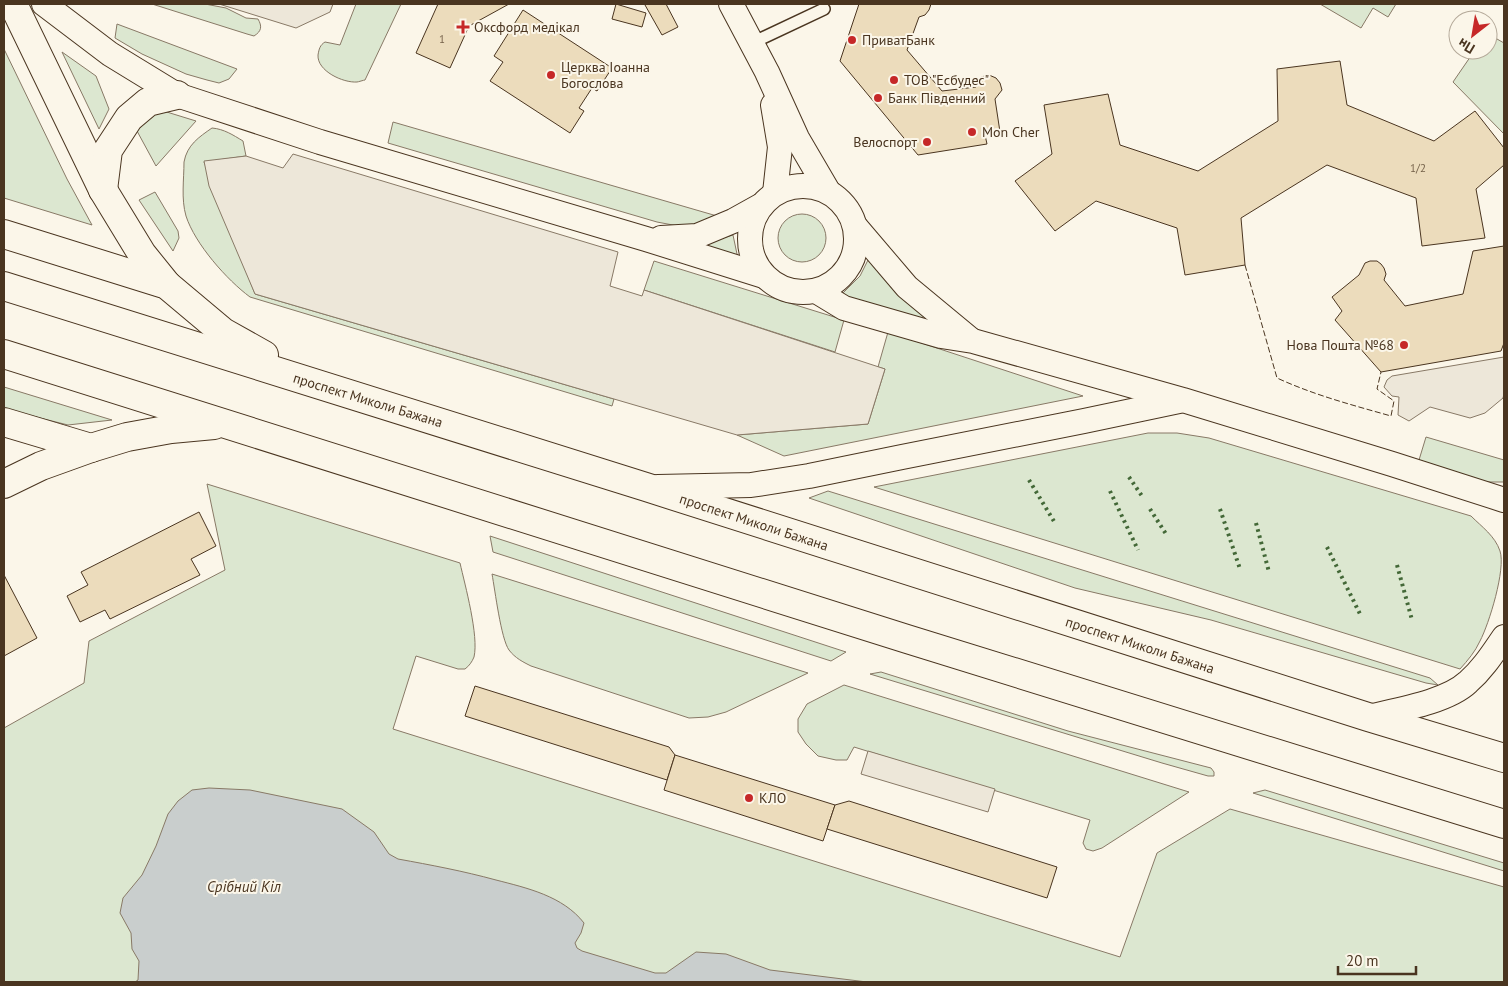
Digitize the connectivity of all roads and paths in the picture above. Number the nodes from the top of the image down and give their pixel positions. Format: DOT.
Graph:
graph roads {
  1 [pos="13,4"];
  2 [pos="44,4"];
  3 [pos="731,4"];
  4 [pos="824,9"];
  5 [pos="752,43"];
  6 [pos="767,72"];
  7 [pos="177,95"];
  8 [pos="103,190"];
  9 [pos="828,191"];
  10 [pos="768,200"];
  11 [pos="855,226"];
  12 [pos="4,234"];
  13 [pos="646,239"];
  14 [pos="764,276"];
  15 [pos="168,285"];
  16 [pos="4,286"];
  17 [pos="816,291"];
  18 [pos="973,341"];
  19 [pos="4,354"];
  20 [pos="312,382"];
  21 [pos="1183,400"];
  22 [pos="4,422"];
  23 [pos="228,424"];
  24 [pos="91,448"];
  25 [pos="4,484"];
  26 [pos="646,487"];
  27 [pos="1504,500"];
  28 [pos="1504,637"];
  29 [pos="1368,717"];
  30 [pos="1504,758"];
  31 [pos="1504,824"];
  1 -- 8 [label="main road"];
  2 -- 7 [label="street"];
  3 -- 5 [label="street"];
  4 -- 5 [label="lane"];
  5 -- 6 [label="street"];
  6 -- 9 [label="street"];
  6 -- 10 [label="street"];
  7 -- 8 [label="main road"];
  7 -- 13 [label="street"];
  8 -- 15 [label="main road"];
  9 -- 10 [label="street"];
  9 -- 11 [label="street"];
  10 -- 13 [label="street"];
  10 -- 14 [label="street"];
  11 -- 17 [label="street"];
  11 -- 18 [label="street"];
  12 -- 15 [label="main road"];
  13 -- 14 [label="street"];
  14 -- 17 [label="street"];
  15 -- 20 [label="main road"];
  16 -- 20 [label="main road, проспект Миколи Бажана"];
  17 -- 18 [label="street"];
  18 -- 21 [label="street"];
  19 -- 23 [label="main road"];
  20 -- 26 [label="main road, проспект Миколи Бажана"];
  21 -- 26 [label="street"];
  21 -- 27 [label="street"];
  22 -- 24 [label="main road"];
  23 -- 24 [label="main road"];
  23 -- 31 [label="main road"];
  24 -- 25 [label="main road"];
  26 -- 29 [label="main road, проспект Миколи Бажана"];
  28 -- 29 [label="street"];
  29 -- 30 [label="main road, проспект Миколи Бажана"];
}
